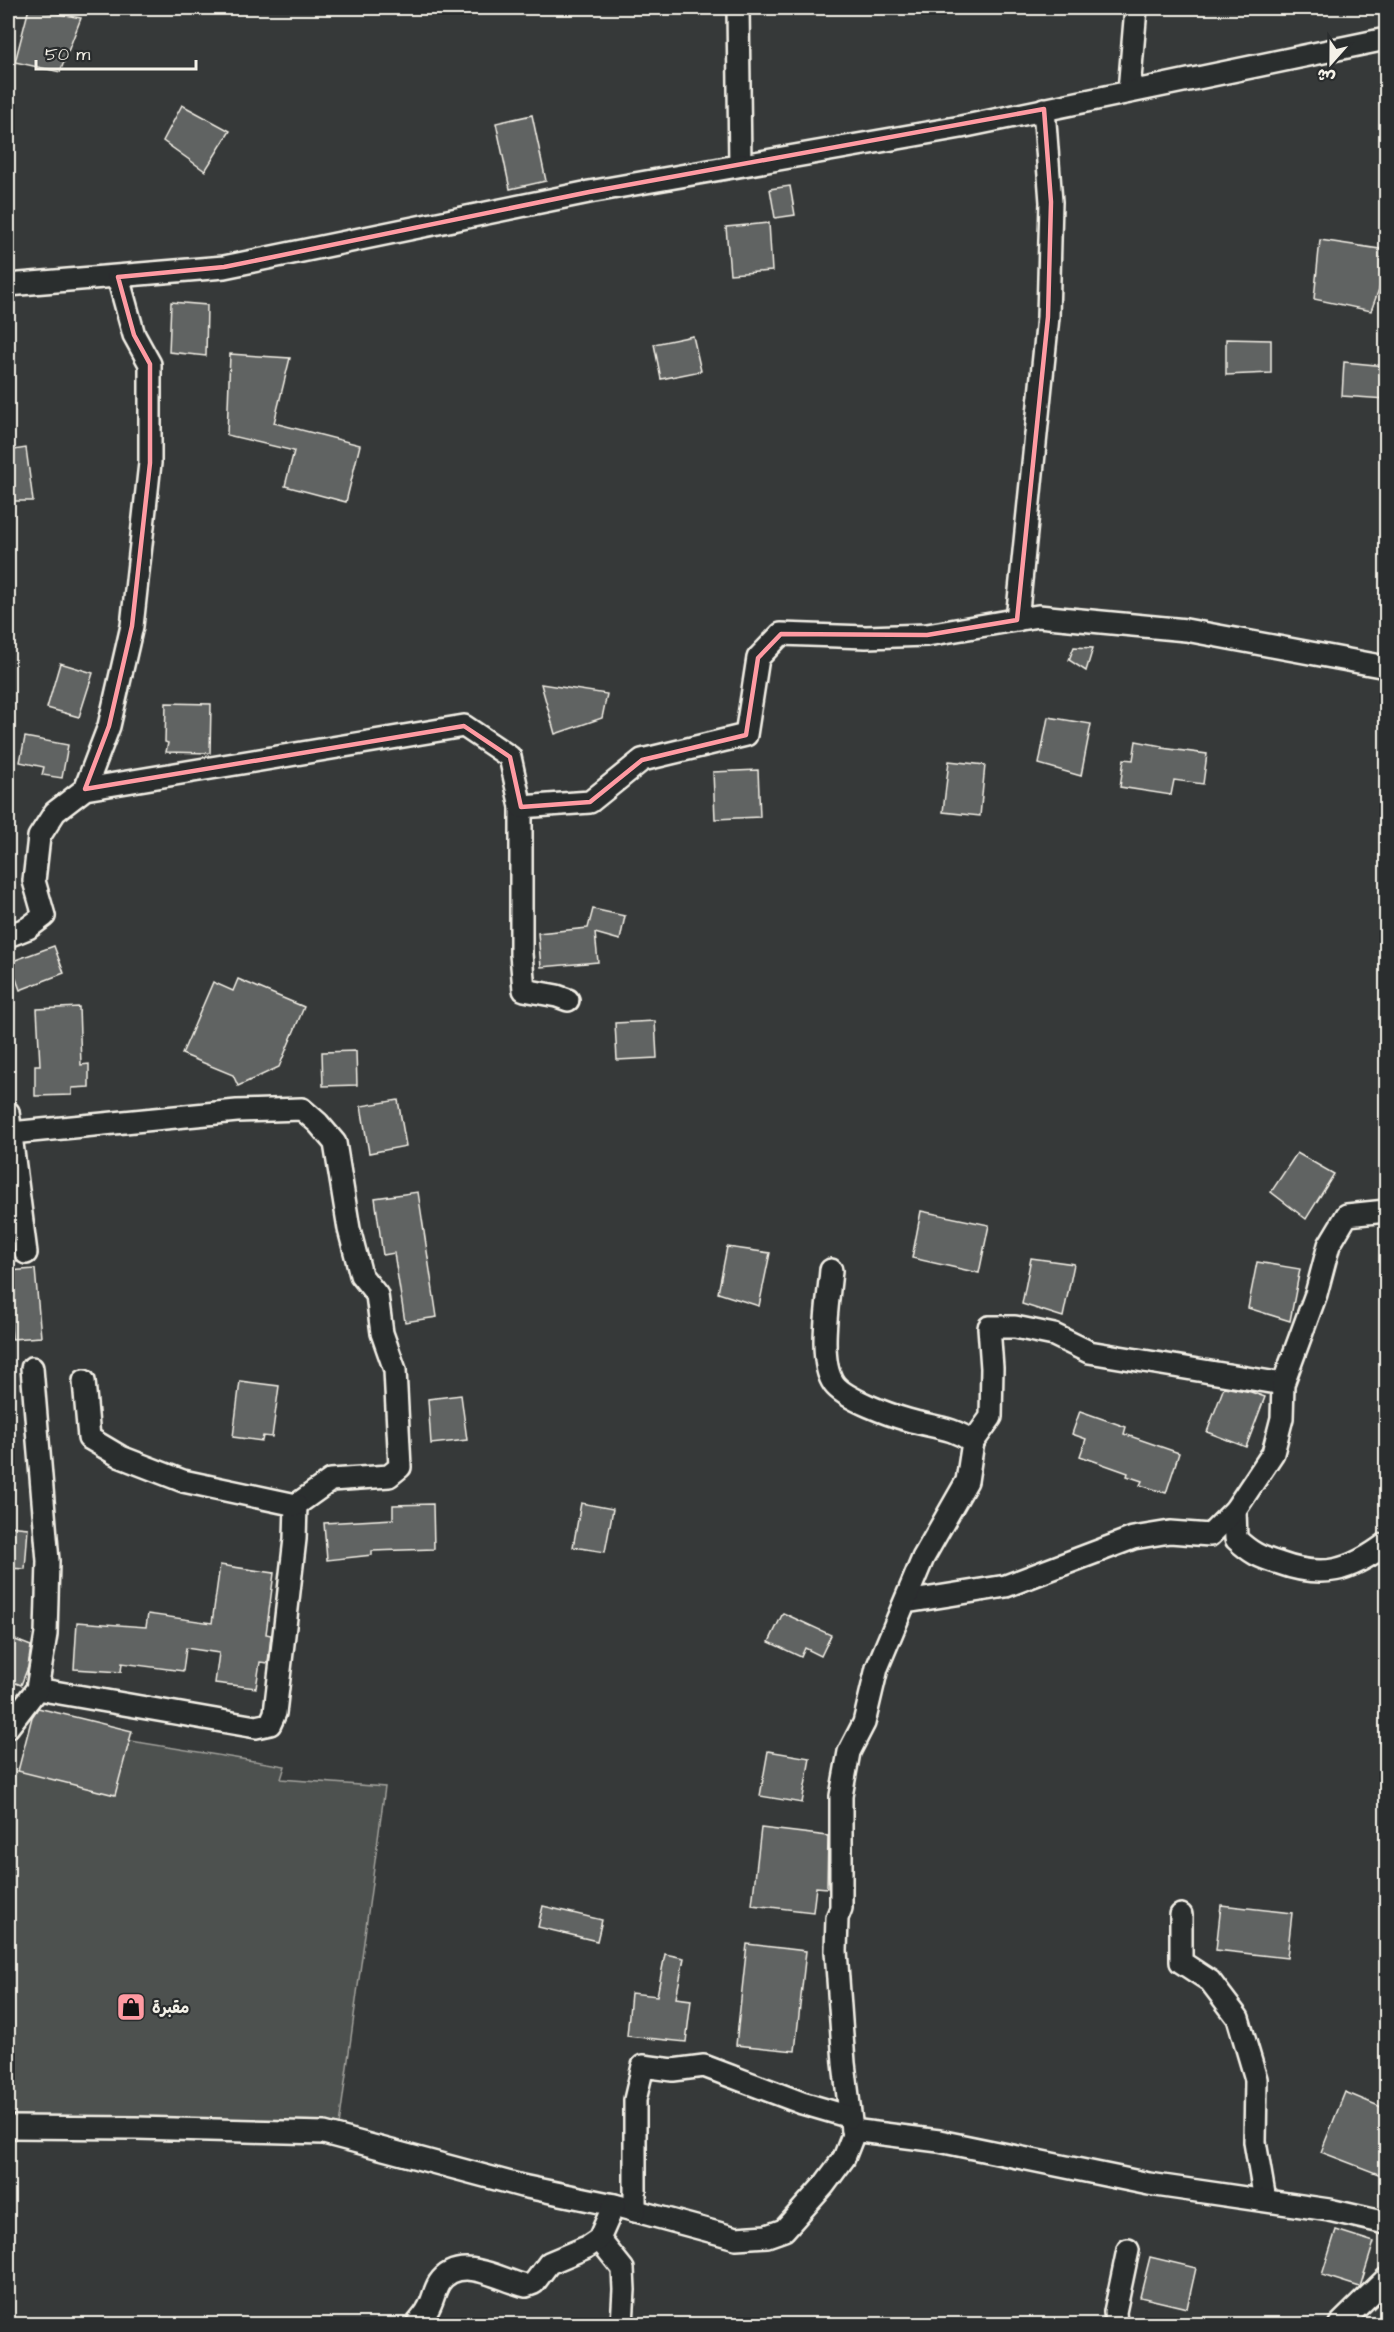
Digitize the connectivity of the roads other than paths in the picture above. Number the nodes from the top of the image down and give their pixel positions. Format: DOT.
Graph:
graph roads {
  1 [pos="738,8"];
  2 [pos="1136,8"];
  3 [pos="1386,39"];
  4 [pos="1129,91"];
  5 [pos="1044,109"];
  6 [pos="740,165"];
  7 [pos="118,277"];
  8 [pos="8,285"];
  9 [pos="1017,620"];
  10 [pos="1386,667"];
  11 [pos="86,789"];
  12 [pos="521,807"];
  13 [pos="8,936"];
  14 [pos="568,1000"];
  15 [pos="8,1112"];
  16 [pos="11,1133"];
  17 [pos="1386,1211"];
  18 [pos="26,1253"];
  19 [pos="831,1270"];
  20 [pos="32,1368"];
  21 [pos="84,1381"];
  22 [pos="1283,1384"];
  23 [pos="973,1442"];
  24 [pos="296,1505"];
  25 [pos="1236,1510"];
  26 [pos="1386,1544"];
  27 [pos="906,1602"];
  28 [pos="37,1689"];
  29 [pos="8,1727"];
  30 [pos="1181,1915"];
  31 [pos="851,2124"];
  32 [pos="8,2127"];
  33 [pos="1265,2200"];
  34 [pos="614,2205"];
  35 [pos="635,2211"];
  36 [pos="1386,2223"];
  37 [pos="598,2239"];
  38 [pos="1128,2250"];
  39 [pos="1386,2279"];
  40 [pos="417,2325"];
  41 [pos="622,2325"];
  42 [pos="1116,2325"];
  43 [pos="1340,2325"];
  1 -- 6 [label="street"];
  2 -- 4 [label="street"];
  3 -- 4 [label="street"];
  4 -- 5 [label="street"];
  5 -- 6 [label="street"];
  5 -- 9 [label="street"];
  6 -- 7 [label="street"];
  7 -- 8 [label="street"];
  7 -- 11 [label="street"];
  9 -- 10 [label="street"];
  9 -- 12 [label="street"];
  11 -- 12 [label="street"];
  11 -- 13 [label="street"];
  12 -- 14 [label="street"];
  15 -- 16 [label="street"];
  16 -- 18 [label="street"];
  16 -- 24 [label="street"];
  17 -- 22 [label="street"];
  19 -- 23 [label="street"];
  20 -- 28 [label="street"];
  21 -- 24 [label="street"];
  22 -- 23 [label="street"];
  22 -- 25 [label="street"];
  23 -- 27 [label="street"];
  24 -- 28 [label="street"];
  25 -- 26 [label="street"];
  25 -- 27 [label="street"];
  27 -- 31 [label="street"];
  28 -- 29 [label="street"];
  30 -- 33 [label="street"];
  31 -- 33 [label="street"];
  31 -- 35 [label="street"];
  31 -- 35 [label="street"];
  32 -- 34 [label="street"];
  33 -- 36 [label="street"];
  34 -- 35 [label="street"];
  34 -- 37 [label="street"];
  37 -- 40 [label="street"];
  37 -- 41 [label="street"];
  38 -- 42 [label="street"];
  39 -- 43 [label="street"];
}
